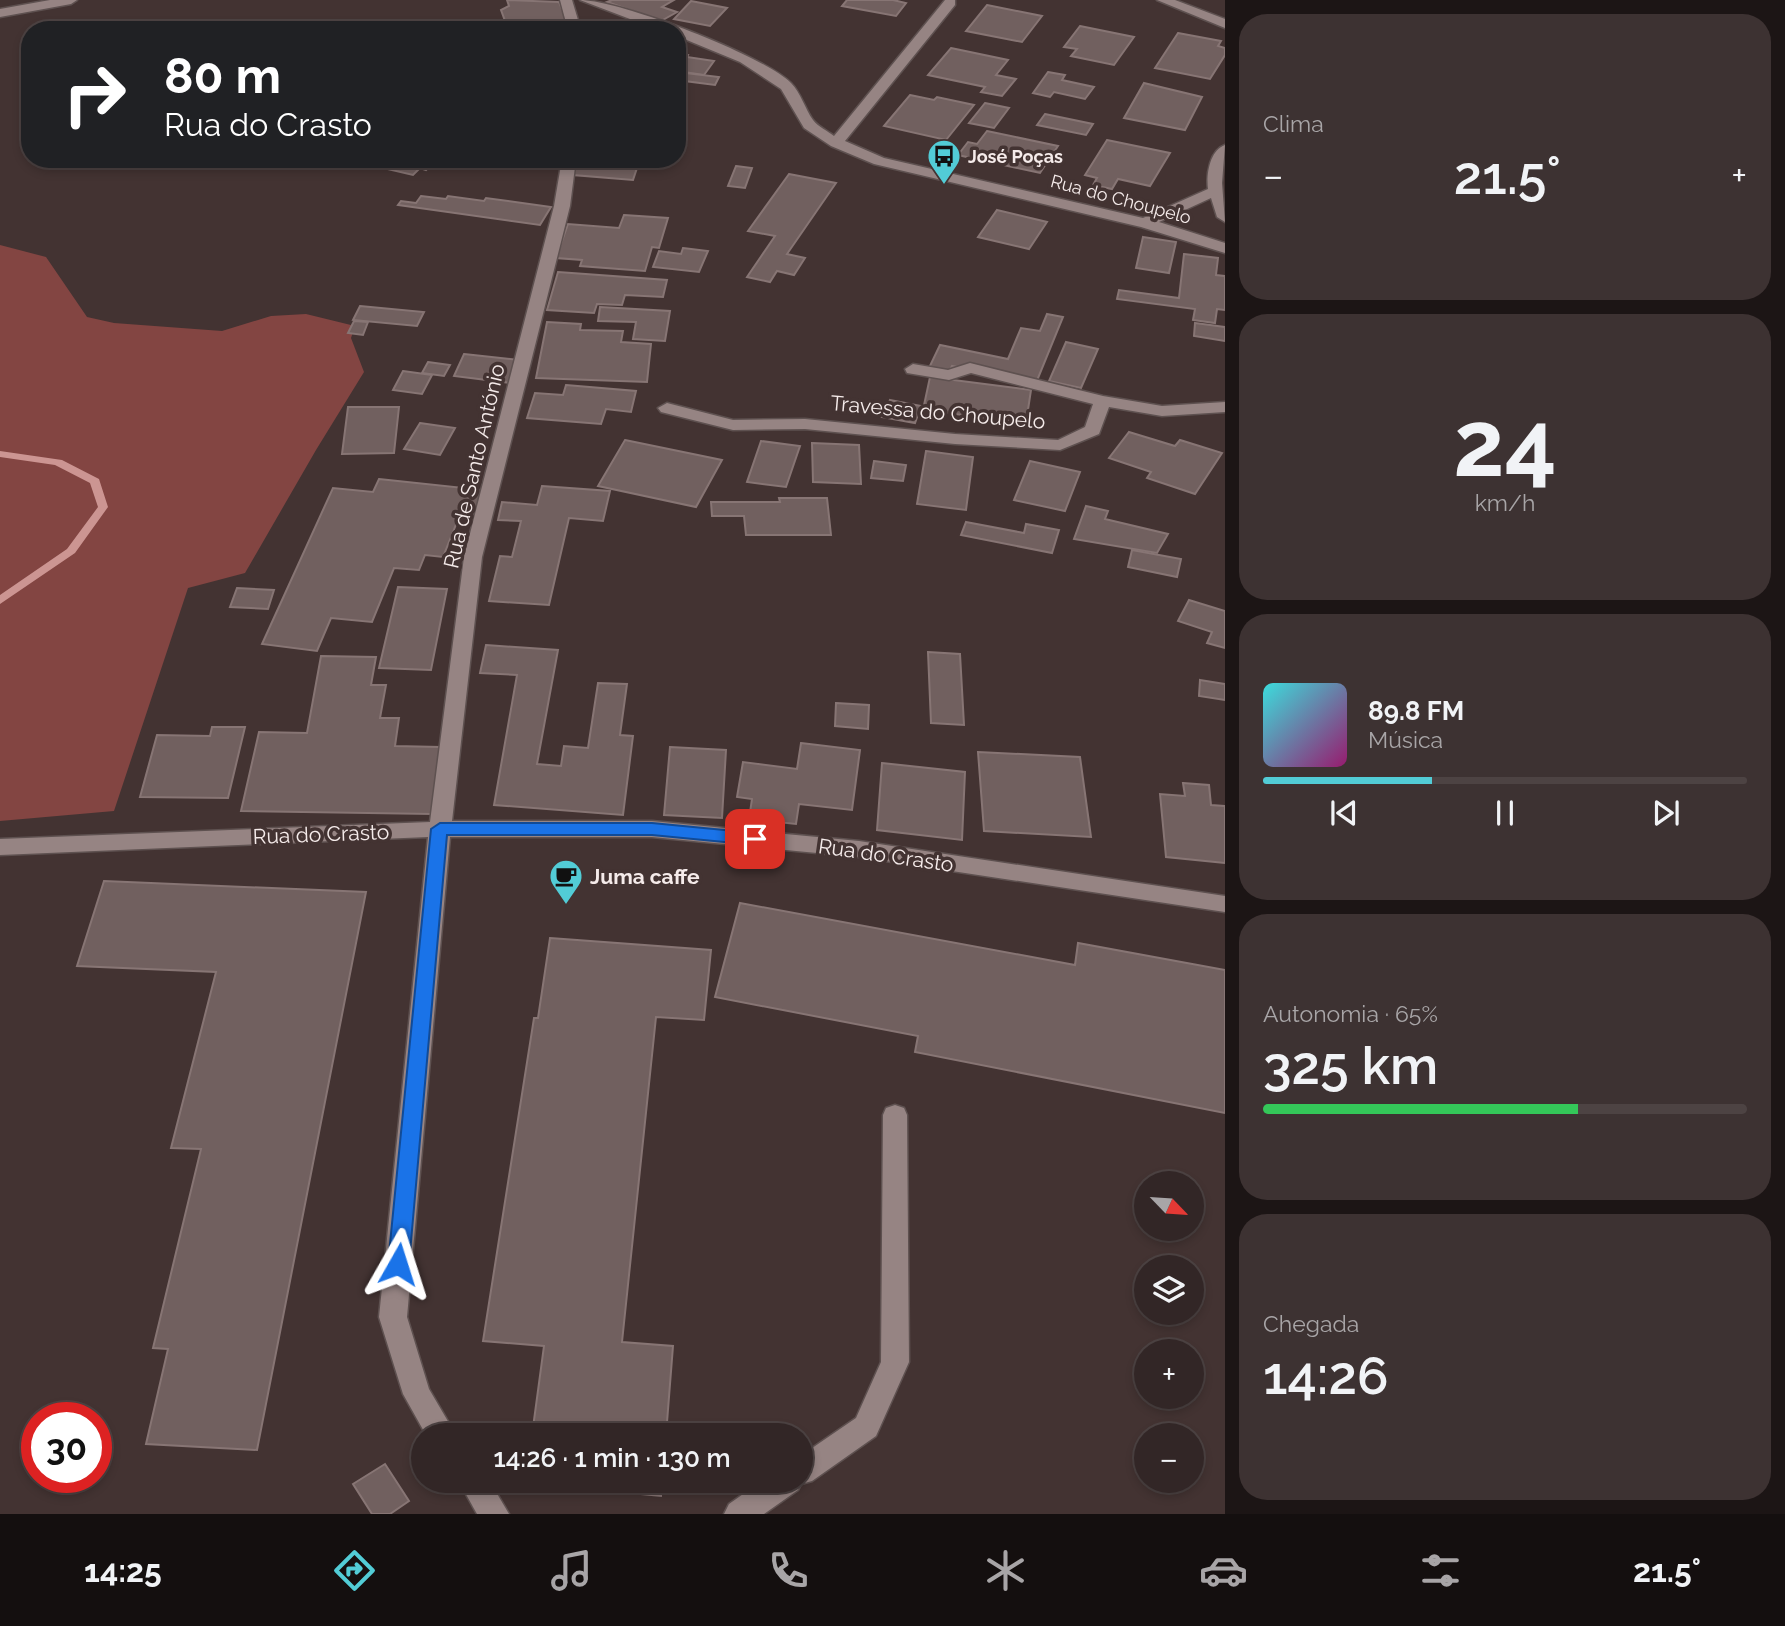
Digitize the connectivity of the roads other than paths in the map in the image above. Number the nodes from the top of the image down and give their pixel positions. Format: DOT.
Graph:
graph roads {
  1 [pos="71,0"];
  2 [pos="566,0"];
  3 [pos="586,0"];
  4 [pos="1163,0"];
  5 [pos="950,2"];
  6 [pos="0,13"];
  7 [pos="572,21"];
  8 [pos="646,21"];
  9 [pos="1225,23"];
  10 [pos="686,35"];
  11 [pos="836,143"];
  12 [pos="1225,149"];
  13 [pos="568,168"];
  14 [pos="1215,191"];
  15 [pos="1225,217"];
  16 [pos="1145,223"];
  17 [pos="1225,248"];
  18 [pos="913,369"];
  19 [pos="1103,401"];
  20 [pos="1225,407"];
  21 [pos="667,408"];
  22 [pos="440,829"];
  23 [pos="0,847"];
  24 [pos="1225,905"];
  25 [pos="895,1115"];
  26 [pos="434,1423"];
  27 [pos="813,1463"];
  28 [pos="480,1493"];
  29 [pos="769,1493"];
  30 [pos="494,1514"];
  31 [pos="739,1514"];
  1 -- 6 [label="street"];
  2 -- 7 [label="street"];
  3 -- 8 [label="street, Rua do Choupelo"];
  4 -- 9 [label="street"];
  5 -- 11 [label="street"];
  10 -- 11 [label="street, Rua do Choupelo"];
  11 -- 16 [label="street, Rua do Choupelo"];
  12 -- 14 [label="street"];
  13 -- 22 [label="street, Rua de Santo António"];
  14 -- 15 [label="street"];
  14 -- 16 [label="street"];
  16 -- 17 [label="street, Rua do Choupelo"];
  18 -- 19 [label="street"];
  19 -- 20 [label="street"];
  19 -- 21 [label="street, Travessa do Choupelo"];
  22 -- 23 [label="street, Rua do Crasto"];
  22 -- 24 [label="street, Rua do Crasto"];
  22 -- 26 [label="street, Rua de Santo António"];
  25 -- 27 [label="street"];
  28 -- 30 [label="street"];
  29 -- 31 [label="street"];
}
